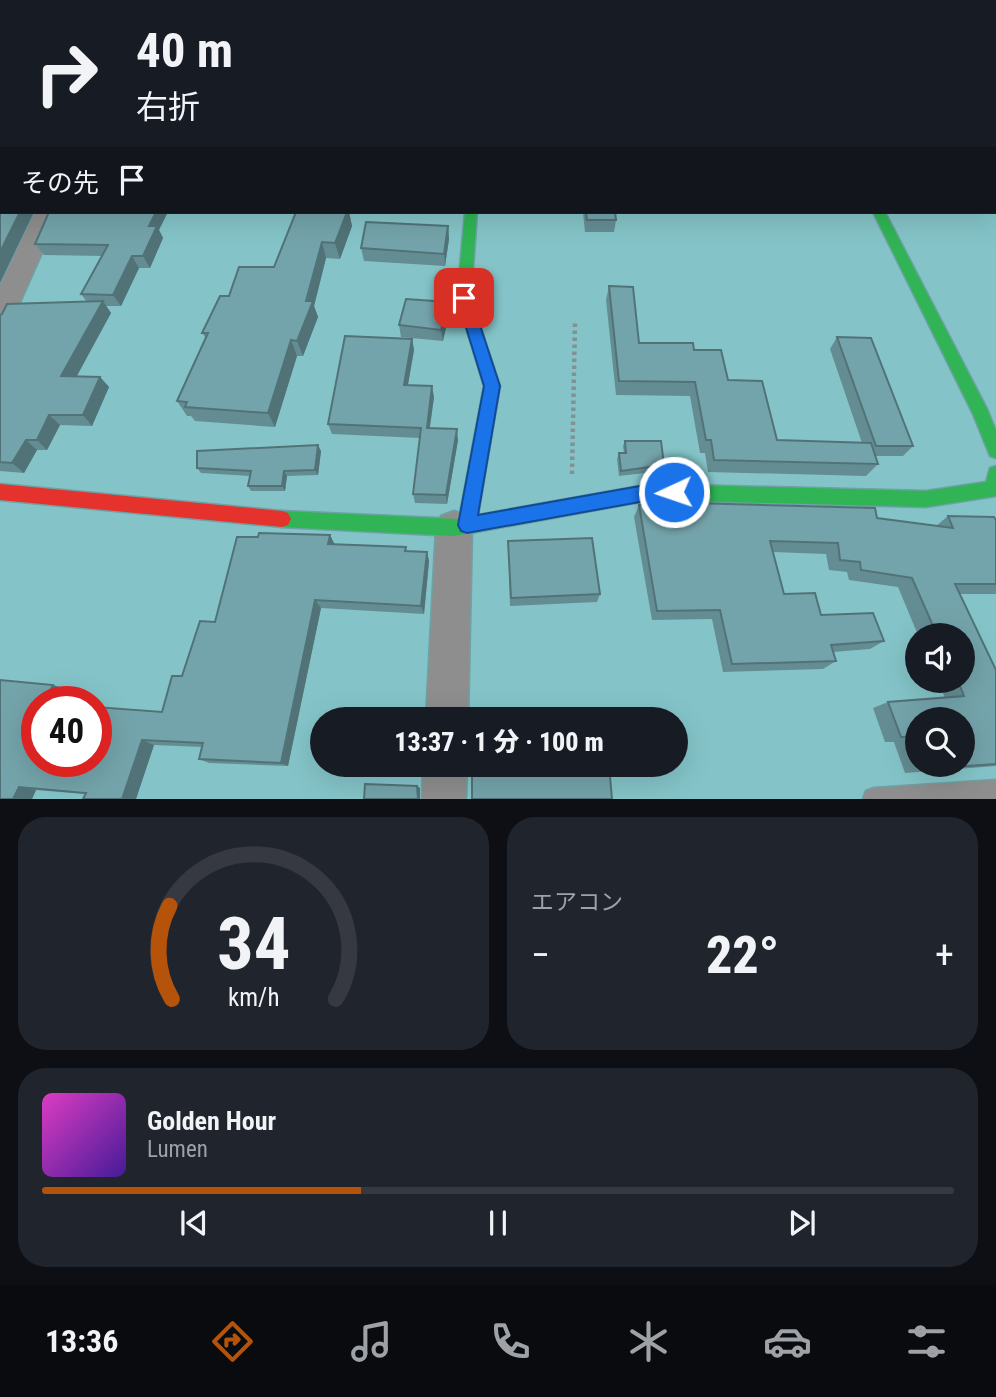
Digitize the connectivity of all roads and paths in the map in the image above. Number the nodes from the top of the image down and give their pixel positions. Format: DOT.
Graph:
graph roads {
  1 [pos="46,214"];
  2 [pos="471,214"];
  3 [pos="880,214"];
  4 [pos="0,316"];
  5 [pos="575,322"];
  6 [pos="996,451"];
  7 [pos="995,484"];
  8 [pos="0,492"];
  9 [pos="571,506"];
  10 [pos="461,526"];
  11 [pos="448,707"];
  12 [pos="445,777"];
  13 [pos="996,791"];
  14 [pos="444,799"];
  15 [pos="874,799"];
  1 -- 4 [label="street"];
  2 -- 10 [label="street"];
  3 -- 6 [label="street"];
  5 -- 9 [label="path"];
  7 -- 9 [label="street"];
  8 -- 10 [label="street"];
  9 -- 10 [label="street"];
  10 -- 11 [label="street"];
  12 -- 14 [label="street"];
  13 -- 15 [label="lane"];
}
